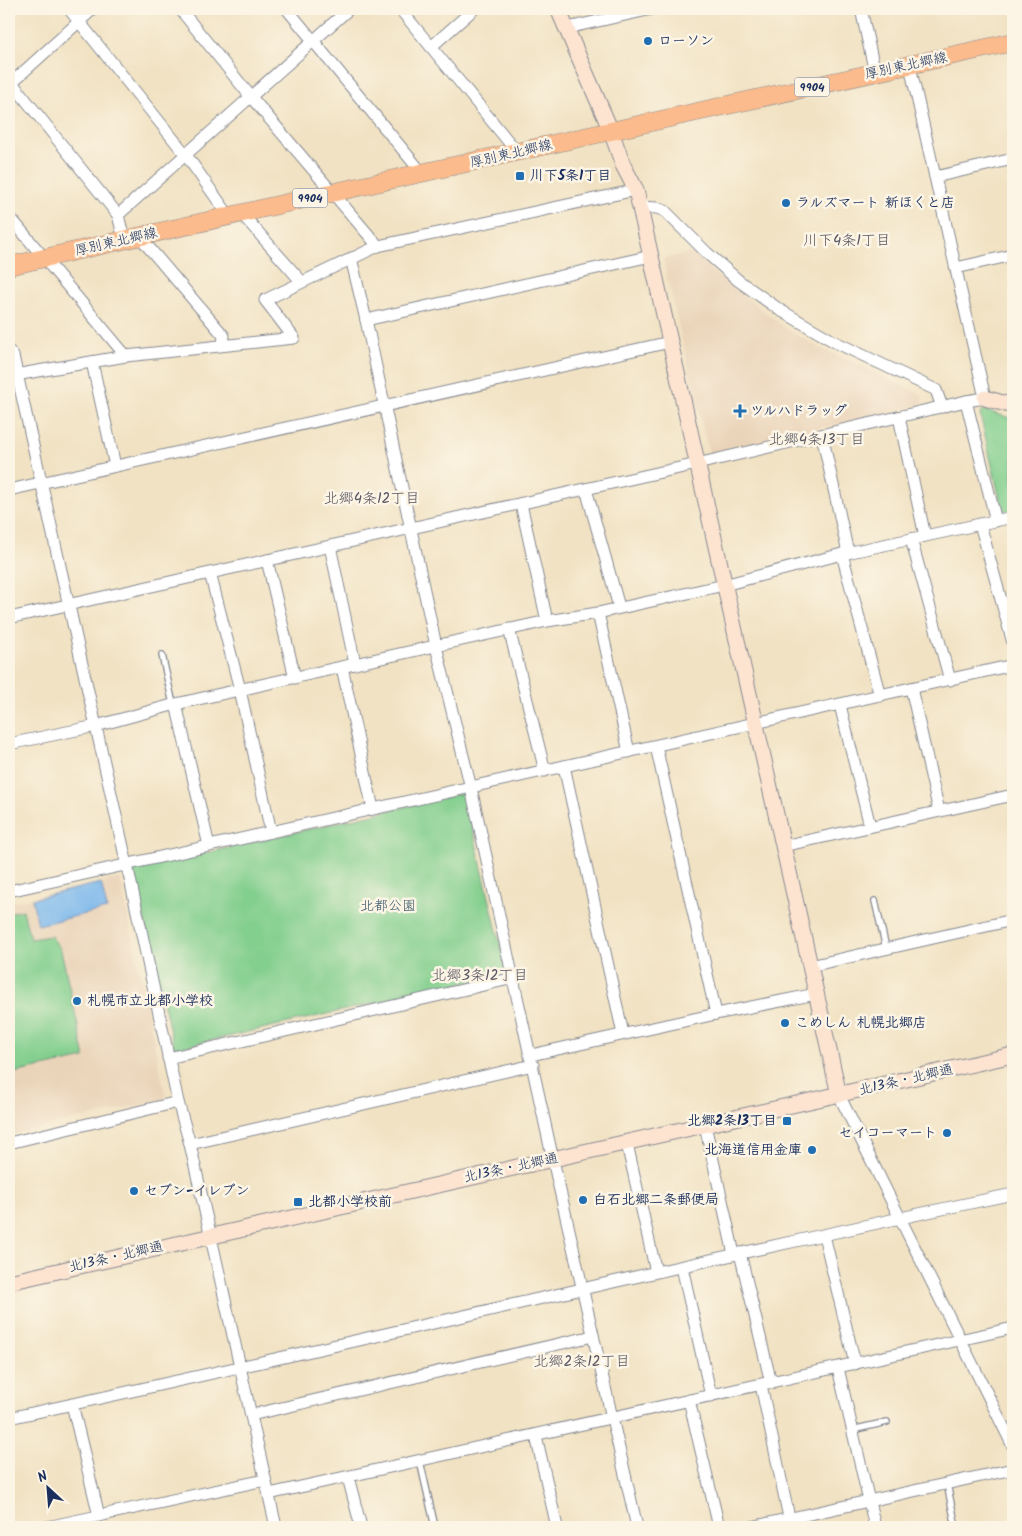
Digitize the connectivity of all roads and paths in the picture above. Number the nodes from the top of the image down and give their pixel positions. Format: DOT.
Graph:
graph roads {
  1 [pos="69,9"];
  2 [pos="93,9"];
  3 [pos="180,9"];
  4 [pos="287,9"];
  5 [pos="349,9"];
  6 [pos="400,9"];
  7 [pos="474,9"];
  8 [pos="558,9"];
  9 [pos="652,9"];
  10 [pos="860,9"];
  11 [pos="79,21"];
  12 [pos="567,28"];
  13 [pos="313,41"];
  14 [pos="1013,42"];
  15 [pos="431,47"];
  16 [pos="910,66"];
  17 [pos="875,73"];
  18 [pos="10,82"];
  19 [pos="251,97"];
  20 [pos="612,131"];
  21 [pos="518,152"];
  22 [pos="186,154"];
  23 [pos="1013,159"];
  24 [pos="422,174"];
  25 [pos="935,177"];
  26 [pos="636,190"];
  27 [pos="332,193"];
  28 [pos="640,206"];
  29 [pos="235,214"];
  30 [pos="118,215"];
  31 [pos="9,216"];
  32 [pos="131,238"];
  33 [pos="378,246"];
  34 [pos="1013,255"];
  35 [pos="650,256"];
  36 [pos="46,258"];
  37 [pos="352,258"];
  38 [pos="9,266"];
  39 [pos="956,268"];
  40 [pos="301,281"];
  41 [pos="366,320"];
  42 [pos="670,342"];
  43 [pos="222,345"];
  44 [pos="9,351"];
  45 [pos="126,356"];
  46 [pos="92,362"];
  47 [pos="13,376"];
  48 [pos="985,398"];
  49 [pos="966,401"];
  50 [pos="385,406"];
  51 [pos="1013,406"];
  52 [pos="942,407"];
  53 [pos="899,417"];
  54 [pos="822,435"];
  55 [pos="697,464"];
  56 [pos="115,466"];
  57 [pos="41,483"];
  58 [pos="586,489"];
  59 [pos="9,490"];
  60 [pos="521,504"];
  61 [pos="1013,517"];
  62 [pos="996,521"];
  63 [pos="980,524"];
  64 [pos="410,528"];
  65 [pos="925,536"];
  66 [pos="912,539"];
  67 [pos="330,546"];
  68 [pos="845,553"];
  69 [pos="267,560"];
  70 [pos="210,573"];
  71 [pos="724,585"];
  72 [pos="69,605"];
  73 [pos="619,607"];
  74 [pos="598,613"];
  75 [pos="9,618"];
  76 [pos="547,621"];
  77 [pos="509,629"];
  78 [pos="1013,643"];
  79 [pos="436,646"];
  80 [pos="162,655"];
  81 [pos="355,664"];
  82 [pos="1013,666"];
  83 [pos="342,667"];
  84 [pos="295,678"];
  85 [pos="950,680"];
  86 [pos="911,688"];
  87 [pos="240,690"];
  88 [pos="880,696"];
  89 [pos="174,704"];
  90 [pos="840,705"];
  91 [pos="756,724"];
  92 [pos="96,726"];
  93 [pos="9,744"];
  94 [pos="656,746"];
  95 [pos="629,752"];
  96 [pos="564,766"];
  97 [pos="545,771"];
  98 [pos="471,788"];
  99 [pos="1013,795"];
  100 [pos="373,809"];
  101 [pos="939,811"];
  102 [pos="870,826"];
  103 [pos="271,832"];
  104 [pos="209,846"];
  105 [pos="783,846"];
  106 [pos="127,865"];
  107 [pos="9,890"];
  108 [pos="875,901"];
  109 [pos="1013,920"];
  110 [pos="886,948"];
  111 [pos="810,966"];
  112 [pos="514,978"];
  113 [pos="816,994"];
  114 [pos="716,1014"];
  115 [pos="623,1034"];
  116 [pos="1013,1055"];
  117 [pos="168,1058"];
  118 [pos="532,1060"];
  119 [pos="839,1095"];
  120 [pos="178,1102"];
  121 [pos="705,1125"];
  122 [pos="9,1143"];
  123 [pos="190,1144"];
  124 [pos="627,1144"];
  125 [pos="553,1160"];
  126 [pos="1013,1194"];
  127 [pos="900,1218"];
  128 [pos="824,1235"];
  129 [pos="210,1236"];
  130 [pos="737,1254"];
  131 [pos="682,1267"];
  132 [pos="656,1272"];
  133 [pos="9,1282"];
  134 [pos="584,1290"];
  135 [pos="1013,1328"];
  136 [pos="593,1336"];
  137 [pos="960,1340"];
  138 [pos="854,1364"];
  139 [pos="240,1366"];
  140 [pos="838,1368"];
  141 [pos="766,1384"];
  142 [pos="711,1396"];
  143 [pos="689,1400"];
  144 [pos="72,1404"];
  145 [pos="251,1415"];
  146 [pos="9,1418"];
  147 [pos="613,1418"];
  148 [pos="887,1422"];
  149 [pos="852,1430"];
  150 [pos="536,1436"];
  151 [pos="1013,1446"];
  152 [pos="420,1461"];
  153 [pos="1013,1469"];
  154 [pos="348,1477"];
  155 [pos="265,1480"];
  156 [pos="946,1484"];
  157 [pos="269,1494"];
  158 [pos="869,1501"];
  159 [pos="99,1516"];
  160 [pos="790,1523"];
  161 [pos="47,1527"];
  162 [pos="276,1527"];
  163 [pos="361,1527"];
  164 [pos="435,1527"];
  165 [pos="557,1527"];
  166 [pos="637,1527"];
  167 [pos="719,1527"];
  168 [pos="751,1527"];
  169 [pos="875,1527"];
  170 [pos="956,1527"];
  1 -- 11 [label="street"];
  2 -- 11 [label="street"];
  3 -- 19 [label="street"];
  4 -- 13 [label="street"];
  5 -- 13 [label="street"];
  6 -- 15 [label="street"];
  7 -- 15 [label="street"];
  8 -- 12 [label="street"];
  9 -- 12 [label="street"];
  10 -- 17 [label="street"];
  11 -- 18 [label="street"];
  11 -- 22 [label="street"];
  12 -- 20 [label="street"];
  13 -- 19 [label="street"];
  13 -- 24 [label="street"];
  14 -- 16 [label="main road, 厚別東北郷線 / 9904"];
  15 -- 21 [label="street"];
  16 -- 17 [label="main road, 厚別東北郷線 / 9904"];
  16 -- 25 [label="street"];
  17 -- 20 [label="main road, 厚別東北郷線 / 9904"];
  18 -- 30 [label="street"];
  19 -- 22 [label="street"];
  19 -- 27 [label="street"];
  20 -- 21 [label="main road, 厚別東北郷線 / 9904"];
  20 -- 26 [label="street"];
  21 -- 24 [label="main road, 厚別東北郷線 / 9904"];
  22 -- 29 [label="street"];
  22 -- 30 [label="street"];
  23 -- 25 [label="street"];
  24 -- 27 [label="main road, 厚別東北郷線 / 9904"];
  25 -- 39 [label="street"];
  26 -- 28 [label="street"];
  26 -- 33 [label="street"];
  27 -- 29 [label="main road, 厚別東北郷線 / 9904"];
  27 -- 33 [label="street"];
  28 -- 35 [label="street"];
  28 -- 52 [label="street"];
  29 -- 32 [label="main road, 厚別東北郷線 / 9904"];
  29 -- 40 [label="street"];
  30 -- 32 [label="street"];
  31 -- 36 [label="street"];
  32 -- 36 [label="main road, 厚別東北郷線 / 9904"];
  32 -- 43 [label="street"];
  33 -- 37 [label="street"];
  34 -- 39 [label="street"];
  35 -- 41 [label="street"];
  35 -- 42 [label="street"];
  36 -- 38 [label="main road, 厚別東北郷線 / 9904"];
  36 -- 45 [label="street"];
  37 -- 40 [label="street"];
  37 -- 41 [label="street"];
  39 -- 48 [label="street"];
  40 -- 43 [label="street"];
  41 -- 50 [label="street"];
  42 -- 50 [label="street"];
  42 -- 55 [label="street"];
  43 -- 45 [label="street"];
  44 -- 47 [label="street"];
  45 -- 46 [label="street"];
  46 -- 47 [label="street"];
  46 -- 56 [label="street"];
  47 -- 57 [label="street"];
  48 -- 49 [label="street"];
  48 -- 51 [label="street"];
  49 -- 52 [label="street"];
  49 -- 62 [label="street"];
  50 -- 56 [label="street"];
  50 -- 64 [label="street"];
  52 -- 53 [label="street"];
  53 -- 54 [label="street"];
  53 -- 65 [label="street"];
  54 -- 55 [label="street"];
  54 -- 68 [label="street"];
  55 -- 58 [label="street"];
  55 -- 71 [label="street"];
  56 -- 57 [label="street"];
  57 -- 59 [label="street"];
  57 -- 72 [label="street"];
  58 -- 60 [label="street"];
  58 -- 73 [label="street"];
  60 -- 64 [label="street"];
  60 -- 76 [label="street"];
  61 -- 62 [label="street"];
  62 -- 63 [label="street"];
  63 -- 65 [label="street"];
  63 -- 78 [label="street"];
  64 -- 67 [label="street"];
  64 -- 79 [label="street"];
  65 -- 66 [label="street"];
  66 -- 68 [label="street"];
  66 -- 85 [label="street"];
  67 -- 69 [label="street"];
  67 -- 81 [label="street"];
  68 -- 71 [label="street"];
  68 -- 88 [label="street"];
  69 -- 70 [label="street"];
  69 -- 84 [label="street"];
  70 -- 72 [label="street"];
  70 -- 87 [label="street"];
  71 -- 73 [label="street"];
  71 -- 91 [label="street"];
  72 -- 75 [label="street"];
  72 -- 92 [label="street"];
  73 -- 74 [label="street"];
  74 -- 76 [label="street"];
  74 -- 95 [label="street"];
  76 -- 77 [label="street"];
  77 -- 79 [label="street"];
  77 -- 97 [label="street"];
  79 -- 81 [label="street"];
  79 -- 98 [label="street"];
  80 -- 89 [label="lane"];
  81 -- 83 [label="street"];
  82 -- 85 [label="street"];
  83 -- 84 [label="street"];
  83 -- 100 [label="street"];
  84 -- 87 [label="street"];
  85 -- 86 [label="street"];
  86 -- 88 [label="street"];
  86 -- 101 [label="street"];
  87 -- 89 [label="street"];
  87 -- 103 [label="street"];
  88 -- 90 [label="street"];
  89 -- 92 [label="street"];
  89 -- 104 [label="street"];
  90 -- 91 [label="street"];
  90 -- 102 [label="street"];
  91 -- 94 [label="street"];
  91 -- 105 [label="street"];
  92 -- 93 [label="street"];
  92 -- 106 [label="street"];
  94 -- 95 [label="street"];
  94 -- 114 [label="street"];
  95 -- 96 [label="street"];
  96 -- 97 [label="street"];
  96 -- 115 [label="street"];
  97 -- 98 [label="street"];
  98 -- 100 [label="street"];
  98 -- 112 [label="street"];
  99 -- 101 [label="street"];
  100 -- 103 [label="street"];
  101 -- 102 [label="street"];
  102 -- 105 [label="street"];
  103 -- 104 [label="street"];
  104 -- 106 [label="street"];
  105 -- 111 [label="street"];
  106 -- 107 [label="street"];
  106 -- 117 [label="street"];
  108 -- 110 [label="lane"];
  109 -- 110 [label="street"];
  110 -- 111 [label="street"];
  111 -- 113 [label="street"];
  112 -- 117 [label="street"];
  112 -- 118 [label="street"];
  113 -- 114 [label="street"];
  113 -- 119 [label="street"];
  114 -- 115 [label="street"];
  115 -- 118 [label="street"];
  116 -- 119 [label="street, 北13条・北郷通"];
  117 -- 120 [label="street"];
  118 -- 123 [label="street"];
  118 -- 125 [label="street"];
  119 -- 121 [label="street, 北13条・北郷通"];
  119 -- 127 [label="street"];
  120 -- 122 [label="street"];
  120 -- 123 [label="street"];
  121 -- 124 [label="street, 北13条・北郷通"];
  121 -- 130 [label="street"];
  123 -- 129 [label="street"];
  124 -- 125 [label="street, 北13条・北郷通"];
  124 -- 132 [label="street"];
  125 -- 129 [label="street, 北13条・北郷通"];
  125 -- 134 [label="street"];
  126 -- 127 [label="street"];
  127 -- 128 [label="street"];
  127 -- 137 [label="street"];
  128 -- 130 [label="street"];
  128 -- 138 [label="street"];
  129 -- 133 [label="street, 北13条・北郷通"];
  129 -- 139 [label="street"];
  130 -- 131 [label="street"];
  130 -- 141 [label="street"];
  131 -- 132 [label="street"];
  131 -- 142 [label="street"];
  132 -- 134 [label="street"];
  134 -- 136 [label="street"];
  134 -- 139 [label="street"];
  135 -- 137 [label="street"];
  136 -- 145 [label="street"];
  136 -- 147 [label="street"];
  137 -- 138 [label="street"];
  137 -- 151 [label="street"];
  138 -- 140 [label="street"];
  139 -- 144 [label="street"];
  139 -- 145 [label="street"];
  140 -- 141 [label="street"];
  140 -- 149 [label="street"];
  141 -- 142 [label="street"];
  141 -- 160 [label="street"];
  142 -- 143 [label="street"];
  143 -- 147 [label="street"];
  143 -- 167 [label="street"];
  144 -- 146 [label="street"];
  144 -- 159 [label="street"];
  145 -- 155 [label="street"];
  147 -- 150 [label="street"];
  147 -- 166 [label="street"];
  148 -- 149 [label="lane"];
  149 -- 158 [label="street"];
  150 -- 152 [label="street"];
  150 -- 165 [label="street"];
  152 -- 154 [label="street"];
  152 -- 164 [label="lane"];
  153 -- 156 [label="street"];
  154 -- 157 [label="street"];
  154 -- 163 [label="street"];
  155 -- 157 [label="street"];
  155 -- 159 [label="street"];
  156 -- 158 [label="street"];
  156 -- 170 [label="lane"];
  157 -- 162 [label="street"];
  158 -- 160 [label="street"];
  158 -- 169 [label="street"];
  159 -- 161 [label="street"];
  160 -- 168 [label="street"];
}
